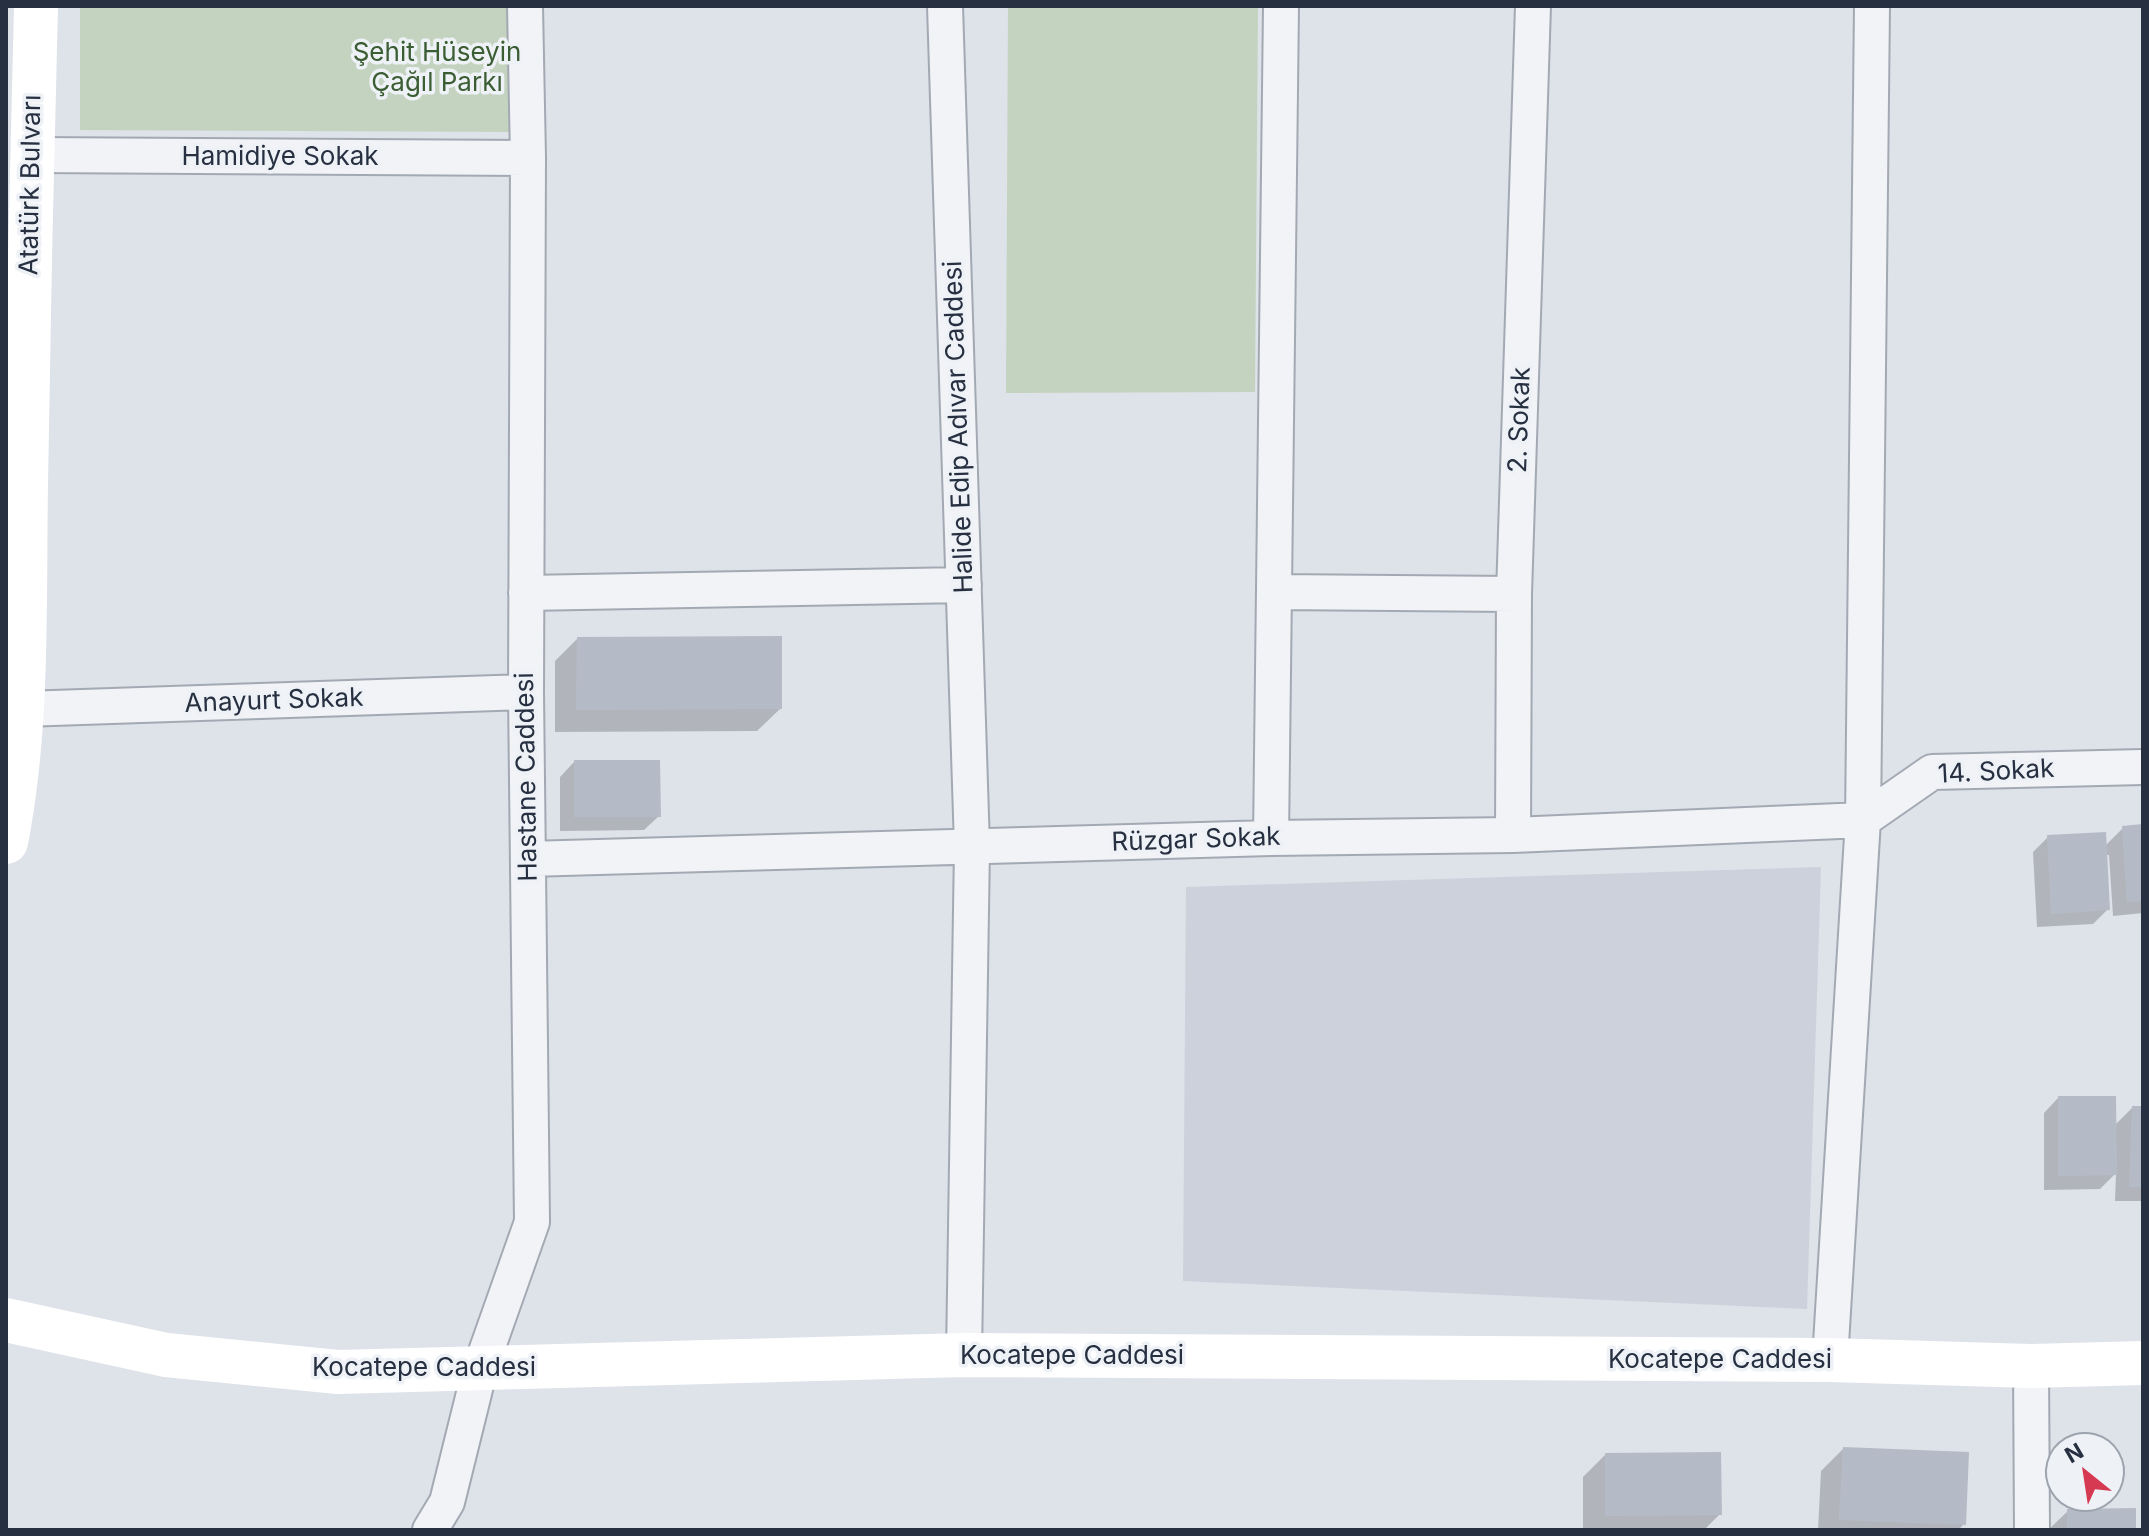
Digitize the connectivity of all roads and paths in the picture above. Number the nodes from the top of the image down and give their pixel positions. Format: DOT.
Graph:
graph roads {
  1 [pos="36,6"];
  2 [pos="525,6"];
  3 [pos="945,6"];
  4 [pos="1281,6"];
  5 [pos="1533,6"];
  6 [pos="1872,6"];
  7 [pos="32,155"];
  8 [pos="528,158"];
  9 [pos="964,585"];
  10 [pos="1274,592"];
  11 [pos="526,593"];
  12 [pos="1514,594"];
  13 [pos="526,692"];
  14 [pos="23,709"];
  15 [pos="2143,767"];
  16 [pos="1863,820"];
  17 [pos="1513,835"];
  18 [pos="1271,838"];
  19 [pos="6,842"];
  20 [pos="972,847"];
  21 [pos="528,859"];
  22 [pos="6,1320"];
  23 [pos="964,1355"];
  24 [pos="1830,1360"];
  25 [pos="2143,1363"];
  26 [pos="2031,1366"];
  27 [pos="480,1369"];
  28 [pos="430,1530"];
  29 [pos="2032,1530"];
  1 -- 7 [label="street, Atatürk Bulvarı"];
  2 -- 8 [label="street, Hastane Caddesi"];
  3 -- 9 [label="street, Halide Edip Adıvar Caddesi"];
  4 -- 10 [label="street"];
  5 -- 12 [label="street, 2. Sokak"];
  6 -- 16 [label="street"];
  7 -- 8 [label="street, Hamidiye Sokak"];
  7 -- 14 [label="street, Atatürk Bulvarı"];
  8 -- 11 [label="street, Hastane Caddesi"];
  9 -- 11 [label="street"];
  9 -- 20 [label="street, Halide Edip Adıvar Caddesi"];
  10 -- 12 [label="street"];
  10 -- 18 [label="street"];
  11 -- 13 [label="street, Hastane Caddesi"];
  12 -- 17 [label="street, 2. Sokak"];
  13 -- 14 [label="street, Anayurt Sokak"];
  13 -- 21 [label="street, Hastane Caddesi"];
  14 -- 19 [label="street, Atatürk Bulvarı"];
  15 -- 16 [label="street, 14. Sokak"];
  16 -- 17 [label="street, Rüzgar Sokak"];
  16 -- 24 [label="street"];
  17 -- 18 [label="street, Rüzgar Sokak"];
  18 -- 20 [label="street, Rüzgar Sokak"];
  20 -- 21 [label="street, Rüzgar Sokak"];
  20 -- 23 [label="street, Halide Edip Adıvar Caddesi"];
  21 -- 27 [label="street, Hastane Caddesi"];
  22 -- 27 [label="street, Kocatepe Caddesi"];
  23 -- 24 [label="street, Kocatepe Caddesi"];
  23 -- 27 [label="street, Kocatepe Caddesi"];
  24 -- 26 [label="street, Kocatepe Caddesi"];
  25 -- 26 [label="street, Kocatepe Caddesi"];
  26 -- 29 [label="street"];
  27 -- 28 [label="street, Hastane Caddesi"];
}
